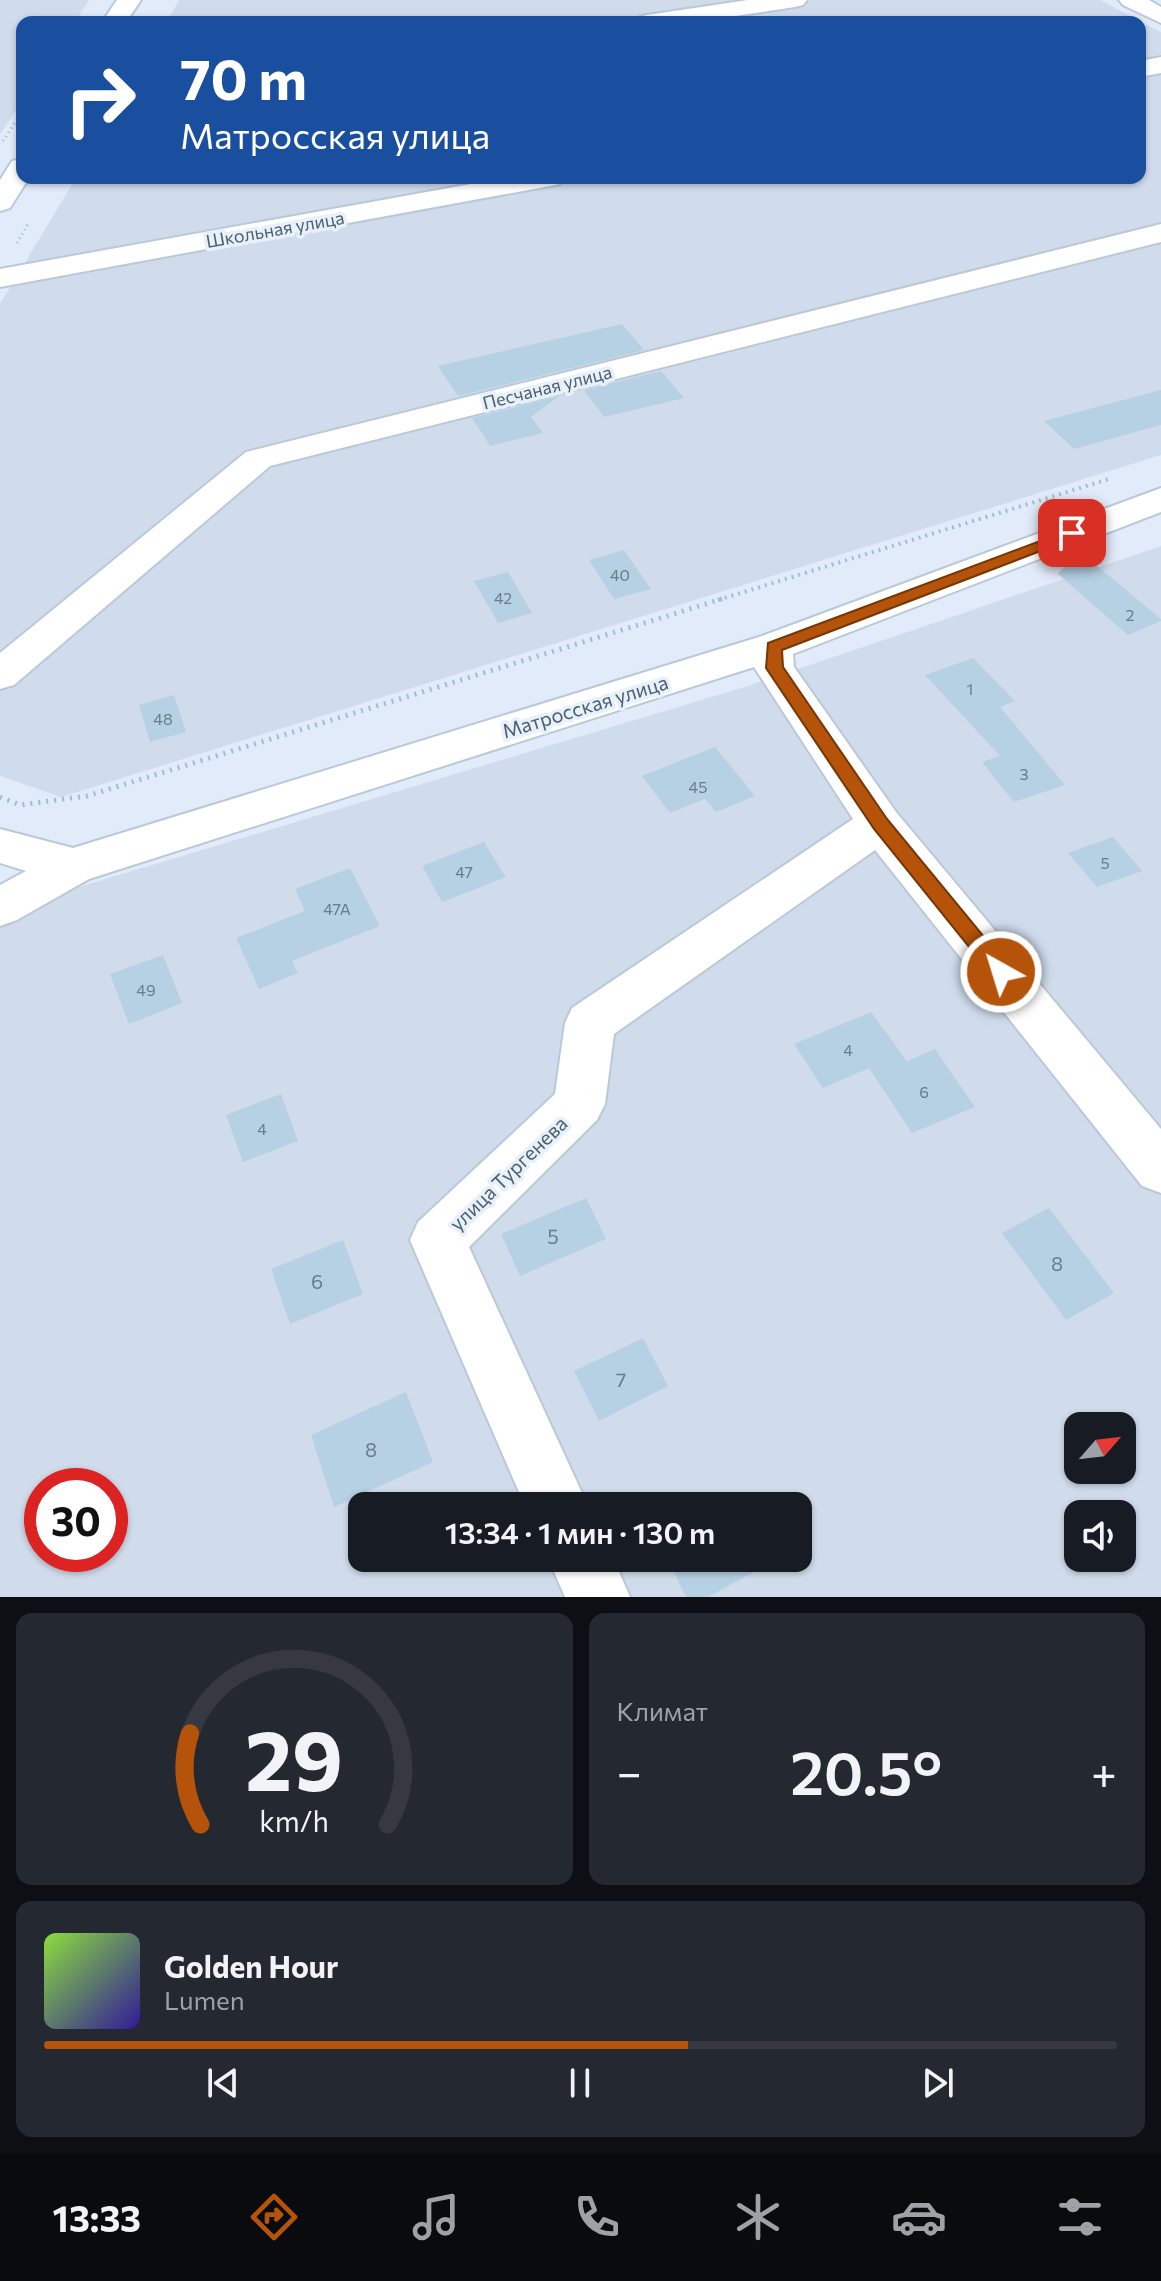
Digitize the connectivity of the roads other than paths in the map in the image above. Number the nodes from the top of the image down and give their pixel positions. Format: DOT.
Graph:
graph roads {
  1 [pos="795,0"];
  2 [pos="1131,0"];
  3 [pos="687,16"];
  4 [pos="1161,16"];
  5 [pos="16,177"];
  6 [pos="517,184"];
  7 [pos="0,202"];
  8 [pos="1161,233"];
  9 [pos="0,278"];
  10 [pos="1161,499"];
  11 [pos="773,647"];
  12 [pos="0,675"];
  13 [pos="880,824"];
  14 [pos="0,846"];
  15 [pos="73,866"];
  16 [pos="0,907"];
  17 [pos="1161,1169"];
  18 [pos="551,1492"];
  19 [pos="586,1572"];
  20 [pos="598,1597"];
  1 -- 3 [label="street"];
  2 -- 4 [label="street"];
  5 -- 7 [label="street"];
  6 -- 9 [label="street, Школьная улица"];
  8 -- 12 [label="street, Песчаная улица"];
  10 -- 11 [label="street, Матросская улица"];
  11 -- 13 [label="street"];
  11 -- 15 [label="street, Матросская улица"];
  13 -- 17 [label="street"];
  13 -- 18 [label="street, улица Тургенева"];
  14 -- 15 [label="street"];
  15 -- 16 [label="street, Матросская улица"];
  19 -- 20 [label="street"];
}
